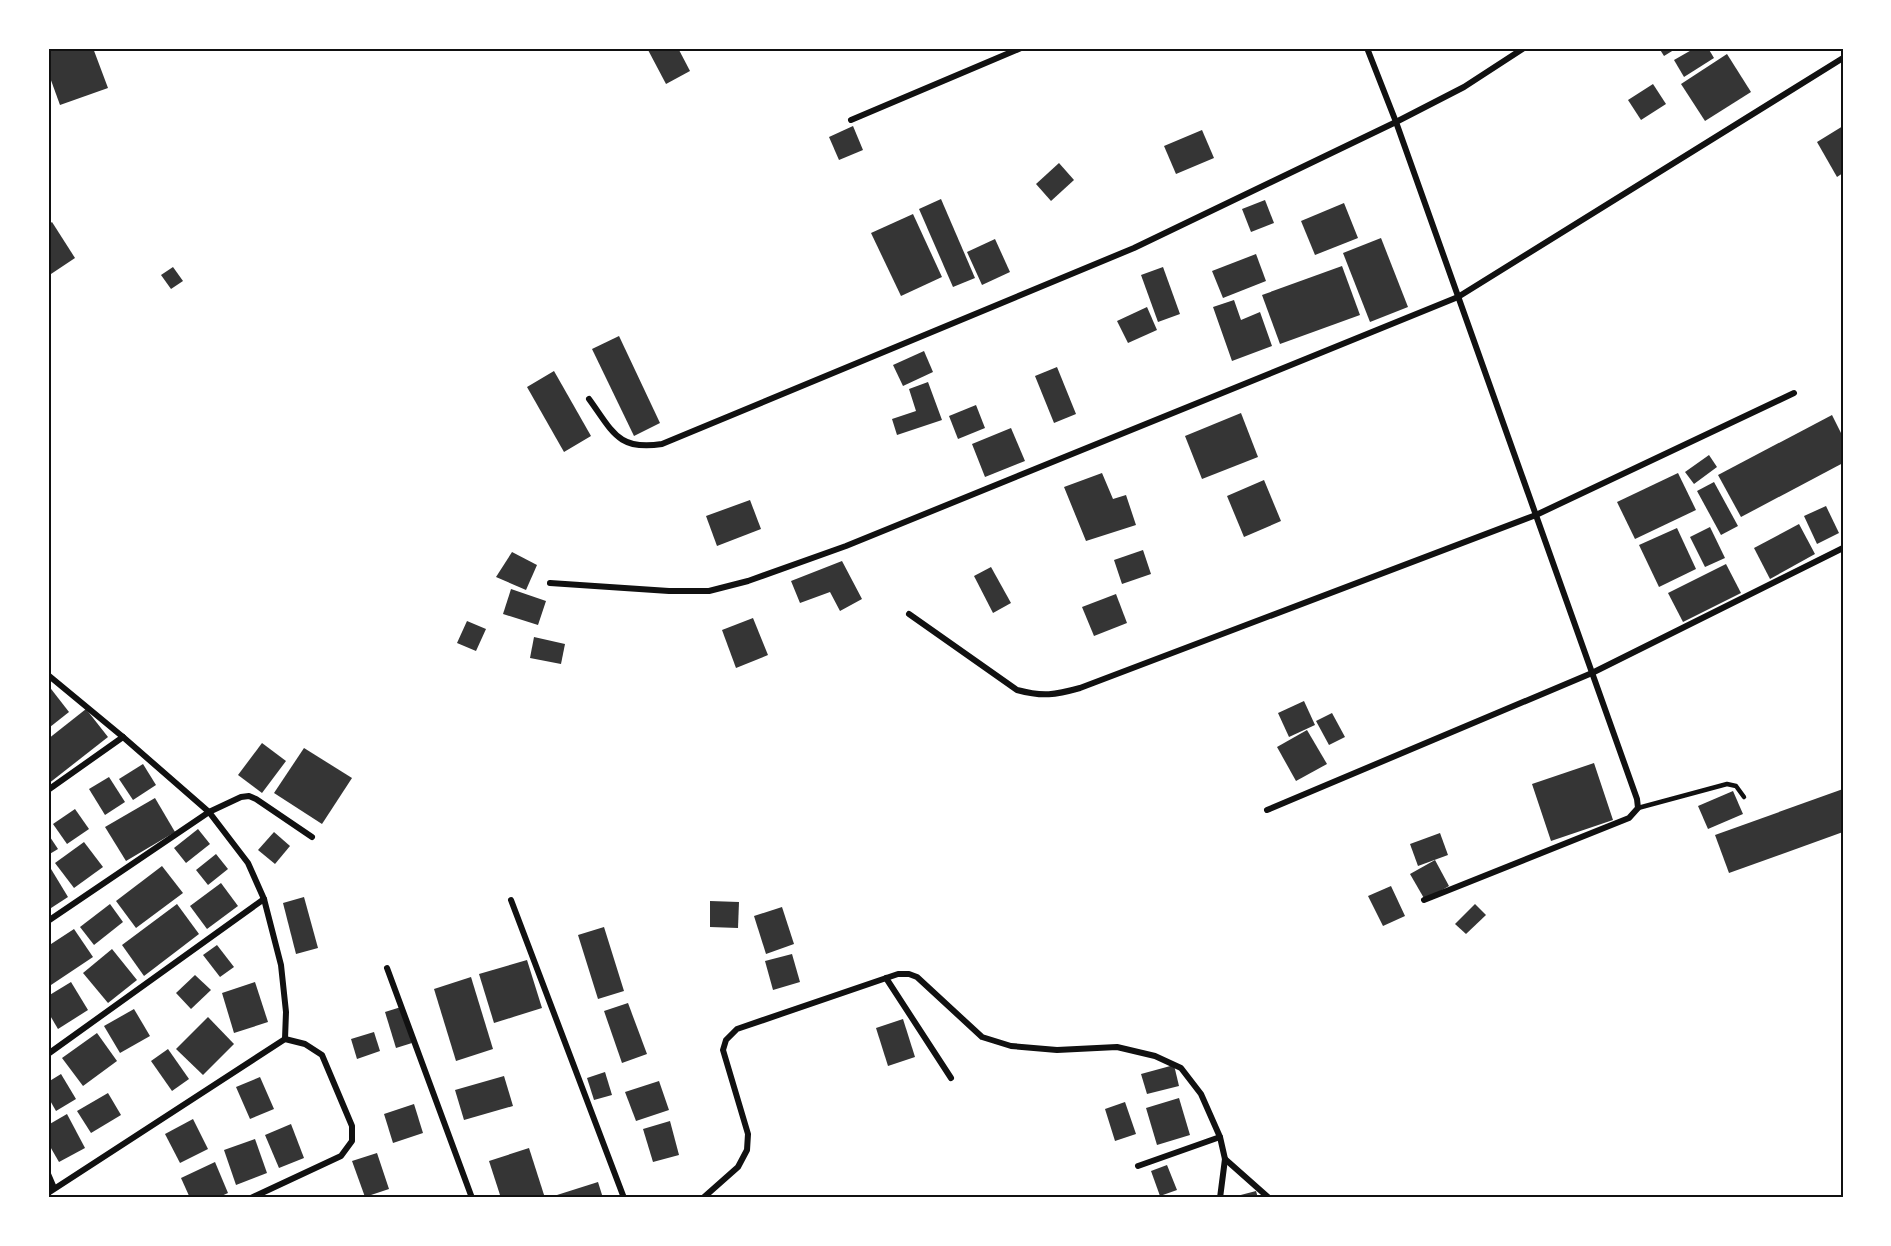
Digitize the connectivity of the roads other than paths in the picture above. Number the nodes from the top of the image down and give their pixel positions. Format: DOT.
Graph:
graph roads {
  1 [pos="1021,48"];
  2 [pos="1367,48"];
  3 [pos="1524,48"];
  4 [pos="1843,58"];
  5 [pos="851,120"];
  6 [pos="1396,122"];
  7 [pos="1458,297"];
  8 [pos="1794,393"];
  9 [pos="589,399"];
  10 [pos="1536,515"];
  11 [pos="1843,548"];
  12 [pos="550,583"];
  13 [pos="909,614"];
  14 [pos="1592,673"];
  15 [pos="48,675"];
  16 [pos="123,737"];
  17 [pos="48,790"];
  18 [pos="1744,797"];
  19 [pos="1638,808"];
  20 [pos="1267,810"];
  21 [pos="209,812"];
  22 [pos="312,837"];
  23 [pos="264,899"];
  24 [pos="511,900"];
  25 [pos="1424,900"];
  26 [pos="48,921"];
  27 [pos="387,968"];
  28 [pos="886,978"];
  29 [pos="285,1039"];
  30 [pos="48,1054"];
  31 [pos="951,1078"];
  32 [pos="1220,1137"];
  33 [pos="1225,1159"];
  34 [pos="1138,1166"];
  35 [pos="48,1174"];
  36 [pos="51,1190"];
  37 [pos="251,1198"];
  38 [pos="472,1198"];
  39 [pos="624,1198"];
  40 [pos="703,1198"];
  41 [pos="1220,1198"];
  42 [pos="1269,1198"];
  1 -- 5 [label="street"];
  2 -- 6 [label="street"];
  3 -- 6 [label="street"];
  4 -- 7 [label="street"];
  6 -- 7 [label="street"];
  6 -- 9 [label="street"];
  7 -- 10 [label="street"];
  7 -- 12 [label="street"];
  8 -- 10 [label="street"];
  10 -- 13 [label="street"];
  10 -- 14 [label="street"];
  11 -- 14 [label="street"];
  14 -- 19 [label="street"];
  14 -- 20 [label="street"];
  15 -- 16 [label="street"];
  16 -- 17 [label="street"];
  16 -- 21 [label="street"];
  18 -- 19 [label="lane"];
  19 -- 25 [label="street"];
  21 -- 22 [label="street"];
  21 -- 23 [label="street"];
  21 -- 26 [label="street"];
  23 -- 29 [label="street"];
  23 -- 30 [label="street"];
  24 -- 39 [label="street"];
  27 -- 38 [label="street"];
  28 -- 31 [label="street"];
  28 -- 32 [label="street"];
  28 -- 40 [label="street"];
  29 -- 36 [label="street"];
  29 -- 37 [label="street"];
  32 -- 33 [label="street"];
  32 -- 34 [label="street"];
  33 -- 41 [label="street"];
  33 -- 42 [label="street"];
  35 -- 36 [label="street"];
}
